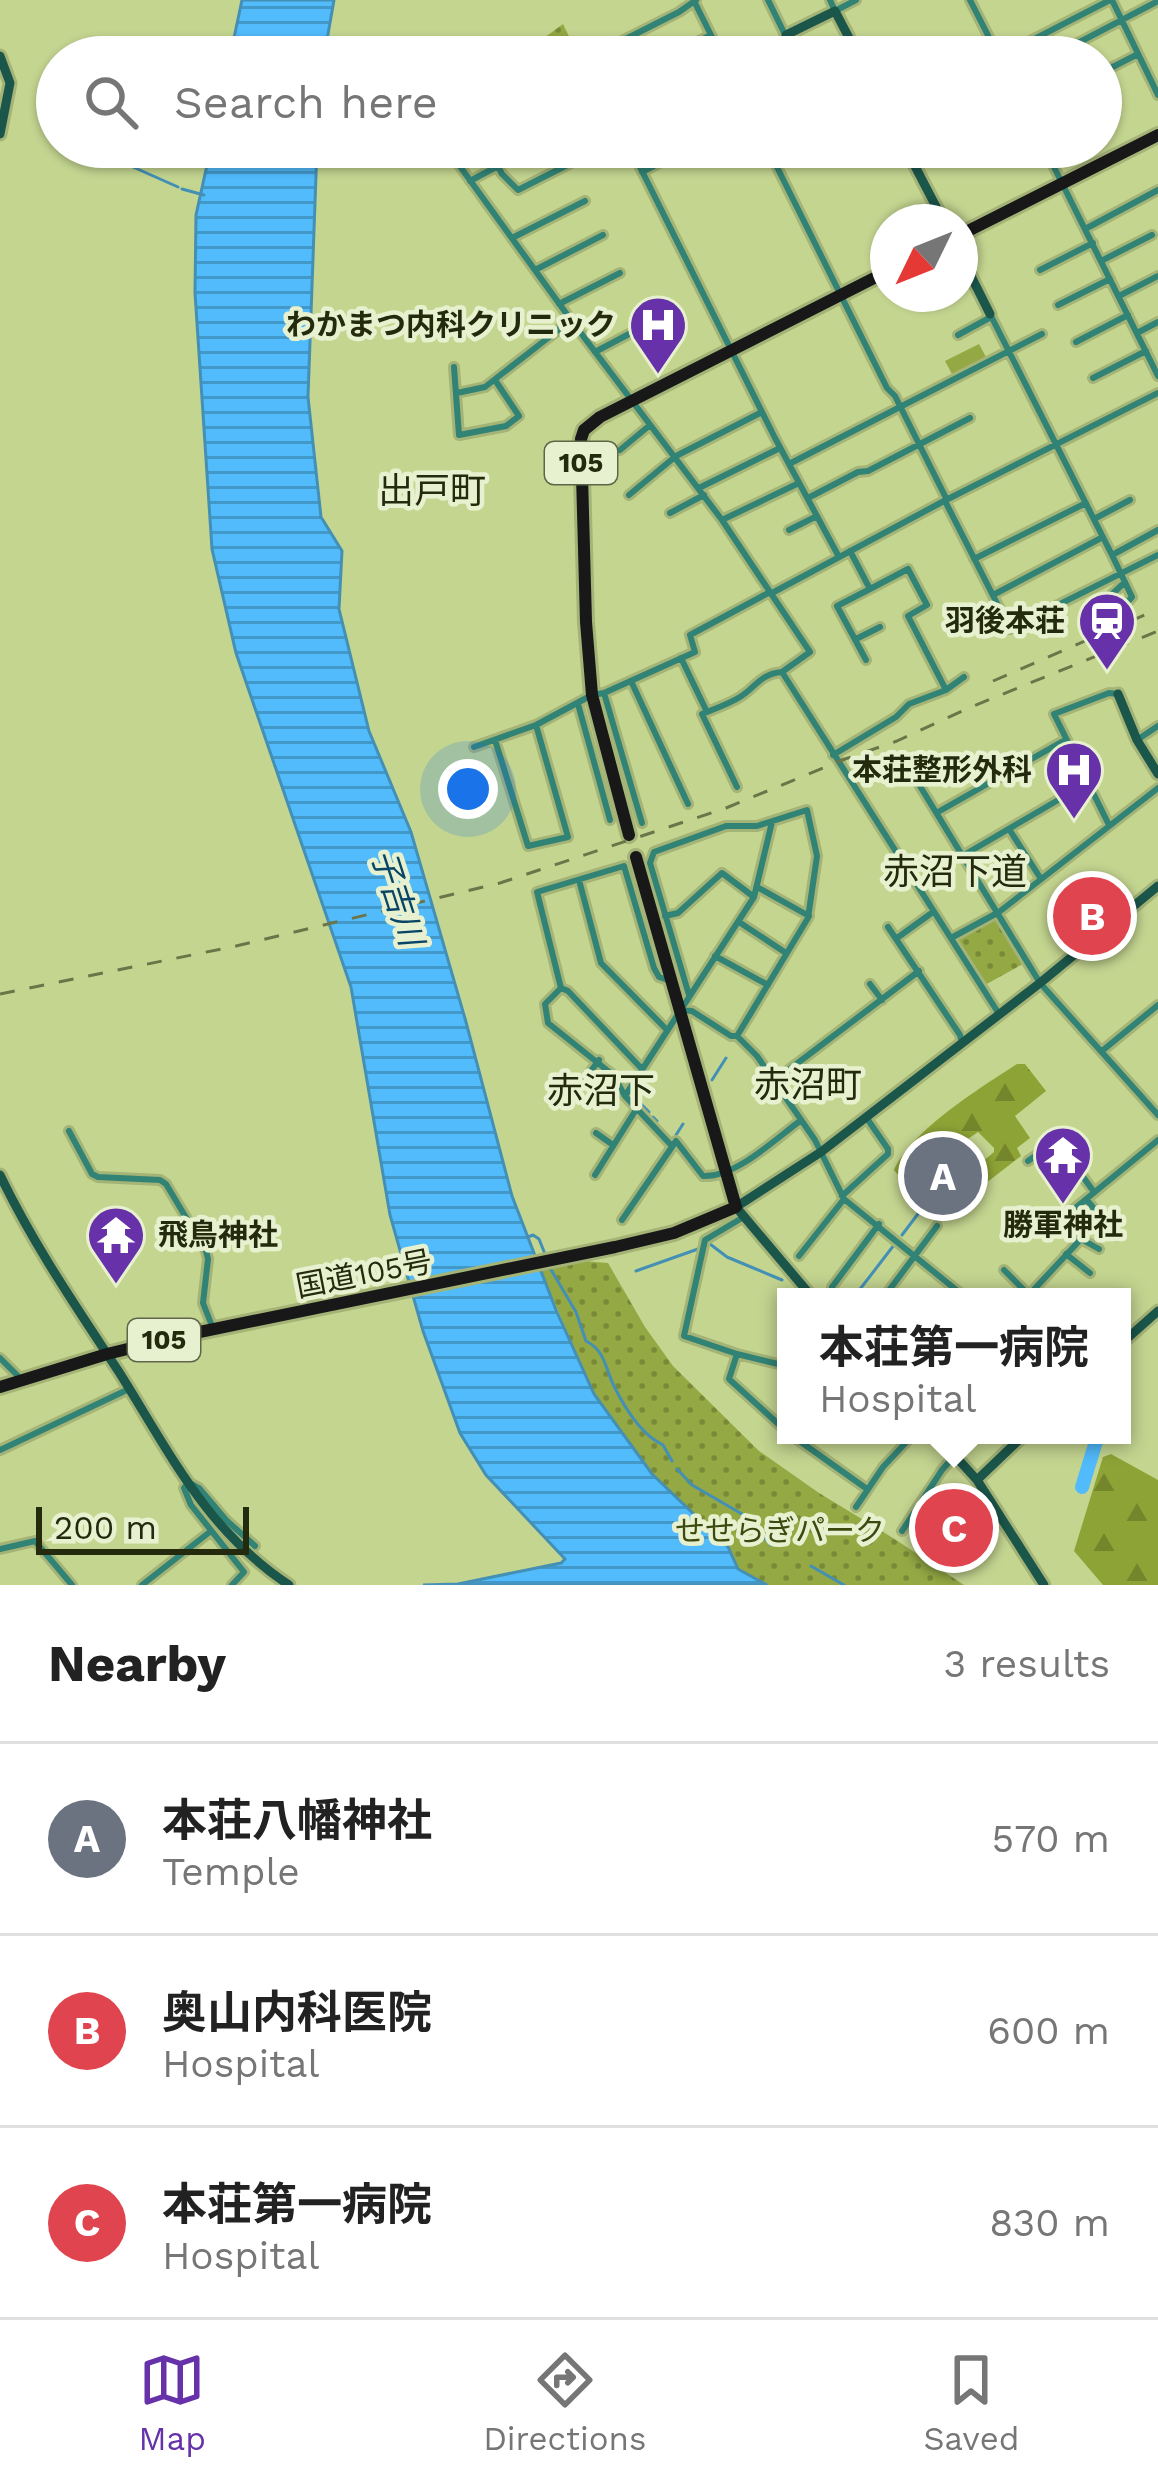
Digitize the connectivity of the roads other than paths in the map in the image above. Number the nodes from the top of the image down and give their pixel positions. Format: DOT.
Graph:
graph roads {
  1 [pos="768,0"];
  2 [pos="856,0"];
  3 [pos="970,0"];
  4 [pos="1111,0"];
  5 [pos="1158,1"];
  6 [pos="695,2"];
  7 [pos="833,5"];
  8 [pos="1122,20"];
  9 [pos="711,35"];
  10 [pos="786,35"];
  11 [pos="630,36"];
  12 [pos="849,36"];
  13 [pos="988,36"];
  14 [pos="1040,36"];
  15 [pos="1091,36"];
  16 [pos="1138,54"];
  17 [pos="0,56"];
  18 [pos="1122,62"];
  19 [pos="1158,94"];
  20 [pos="0,134"];
  21 [pos="1158,135"];
  22 [pos="1122,154"];
  23 [pos="461,168"];
  24 [pos="494,168"];
  25 [pos="500,168"];
  26 [pos="561,168"];
  27 [pos="640,168"];
  28 [pos="650,168"];
  29 [pos="778,168"];
  30 [pos="916,168"];
  31 [pos="1056,168"];
  32 [pos="1095,168"];
  33 [pos="642,172"];
  34 [pos="470,181"];
  35 [pos="1064,184"];
  36 [pos="1158,190"];
  37 [pos="585,201"];
  38 [pos="935,204"];
  39 [pos="978,227"];
  40 [pos="1085,229"];
  41 [pos="603,235"];
  42 [pos="1152,235"];
  43 [pos="512,238"];
  44 [pos="1093,244"];
  45 [pos="1101,260"];
  46 [pos="535,270"];
  47 [pos="1040,270"];
  48 [pos="620,273"];
  49 [pos="1158,276"];
  50 [pos="1110,279"];
  51 [pos="870,280"];
  52 [pos="978,291"];
  53 [pos="841,295"];
  54 [pos="1119,296"];
  55 [pos="559,304"];
  56 [pos="1058,305"];
  57 [pos="990,315"];
  58 [pos="1128,315"];
  59 [pos="571,320"];
  60 [pos="1158,322"];
  61 [pos="1137,333"];
  62 [pos="629,334"];
  63 [pos="1042,334"];
  64 [pos="958,335"];
  65 [pos="1076,342"];
  66 [pos="731,351"];
  67 [pos="1146,351"];
  68 [pos="595,352"];
  69 [pos="1009,352"];
  70 [pos="454,367"];
  71 [pos="1158,376"];
  72 [pos="1093,378"];
  73 [pos="495,380"];
  74 [pos="457,393"];
  75 [pos="1158,393"];
  76 [pos="633,400"];
  77 [pos="900,406"];
  78 [pos="762,412"];
  79 [pos="970,418"];
  80 [pos="651,424"];
  81 [pos="919,445"];
  82 [pos="1056,446"];
  83 [pos="781,448"];
  84 [pos="620,449"];
  85 [pos="676,456"];
  86 [pos="789,464"];
  87 [pos="800,483"];
  88 [pos="702,491"];
  89 [pos="629,495"];
  90 [pos="808,498"];
  91 [pos="946,500"];
  92 [pos="1130,500"];
  93 [pos="1086,503"];
  94 [pos="670,513"];
  95 [pos="817,516"];
  96 [pos="1094,519"];
  97 [pos="722,520"];
  98 [pos="789,530"];
  99 [pos="1158,530"];
  100 [pos="1103,537"];
  101 [pos="850,550"];
  102 [pos="1112,555"];
  103 [pos="1158,555"];
  104 [pos="839,556"];
  105 [pos="974,559"];
  106 [pos="1123,578"];
  107 [pos="870,589"];
  108 [pos="771,592"];
  109 [pos="993,595"];
  110 [pos="880,626"];
  111 [pos="856,639"];
  112 [pos="681,658"];
  113 [pos="866,660"];
  114 [pos="782,672"];
  115 [pos="964,677"];
  116 [pos="631,681"];
  117 [pos="946,690"];
  118 [pos="598,694"];
  119 [pos="1118,694"];
  120 [pos="578,704"];
  121 [pos="707,712"];
  122 [pos="536,724"];
  123 [pos="1158,726"];
  124 [pos="495,740"];
  125 [pos="1066,740"];
  126 [pos="1137,740"];
  127 [pos="474,747"];
  128 [pos="833,755"];
  129 [pos="912,773"];
  130 [pos="1158,774"];
  131 [pos="1088,782"];
  132 [pos="737,788"];
  133 [pos="1158,788"];
  134 [pos="688,804"];
  135 [pos="938,812"];
  136 [pos="610,820"];
  137 [pos="772,822"];
  138 [pos="643,824"];
  139 [pos="1109,825"];
  140 [pos="1009,829"];
  141 [pos="629,835"];
  142 [pos="964,854"];
  143 [pos="636,856"];
  144 [pos="1041,879"];
  145 [pos="580,880"];
  146 [pos="1158,886"];
  147 [pos="757,887"];
  148 [pos="754,897"];
  149 [pos="933,912"];
  150 [pos="999,912"];
  151 [pos="665,916"];
  152 [pos="809,916"];
  153 [pos="739,922"];
  154 [pos="888,926"];
  155 [pos="897,938"];
  156 [pos="951,938"];
  157 [pos="787,953"];
  158 [pos="715,956"];
  159 [pos="919,971"];
  160 [pos="673,982"];
  161 [pos="1040,983"];
  162 [pos="870,984"];
  163 [pos="768,985"];
  164 [pos="561,988"];
  165 [pos="689,995"];
  166 [pos="881,1000"];
  167 [pos="1158,1005"];
  168 [pos="681,1010"];
  169 [pos="999,1014"];
  170 [pos="667,1030"];
  171 [pos="737,1036"];
  172 [pos="962,1042"];
  173 [pos="1102,1052"];
  174 [pos="598,1060"];
  175 [pos="642,1069"];
  176 [pos="774,1082"];
  177 [pos="625,1096"];
  178 [pos="567,1104"];
  179 [pos="637,1108"];
  180 [pos="1158,1115"];
  181 [pos="866,1117"];
  182 [pos="801,1120"];
  183 [pos="69,1131"];
  184 [pos="596,1133"];
  185 [pos="1158,1141"];
  186 [pos="614,1145"];
  187 [pos="671,1145"];
  188 [pos="821,1151"];
  189 [pos="1028,1161"];
  190 [pos="725,1173"];
  191 [pos="0,1175"];
  192 [pos="595,1175"];
  193 [pos="1094,1192"];
  194 [pos="843,1198"];
  195 [pos="1086,1199"];
  196 [pos="739,1212"];
  197 [pos="622,1220"];
  198 [pos="878,1224"];
  199 [pos="937,1226"];
  200 [pos="1118,1236"];
  201 [pos="1081,1239"];
  202 [pos="1099,1249"];
  203 [pos="916,1254"];
  204 [pos="1066,1254"];
  205 [pos="799,1256"];
  206 [pos="1004,1270"];
  207 [pos="1090,1274"];
  208 [pos="832,1287"];
  209 [pos="804,1288"];
  210 [pos="891,1288"];
  211 [pos="955,1288"];
  212 [pos="1021,1288"];
  213 [pos="1035,1288"];
  214 [pos="1158,1311"];
  215 [pos="213,1329"];
  216 [pos="1131,1335"];
  217 [pos="107,1354"];
  218 [pos="737,1354"];
  219 [pos="0,1358"];
  220 [pos="777,1364"];
  221 [pos="21,1379"];
  222 [pos="0,1388"];
  223 [pos="129,1389"];
  224 [pos="777,1422"];
  225 [pos="804,1444"];
  226 [pos="905,1444"];
  227 [pos="945,1444"];
  228 [pos="1015,1444"];
  229 [pos="0,1450"];
  230 [pos="955,1455"];
  231 [pos="977,1480"];
  232 [pos="187,1484"];
  233 [pos="867,1490"];
  234 [pos="856,1507"];
  235 [pos="211,1531"];
  236 [pos="902,1532"];
  237 [pos="255,1546"];
  238 [pos="0,1549"];
  239 [pos="72,1585"];
  240 [pos="142,1585"];
  241 [pos="232,1585"];
  242 [pos="289,1585"];
  243 [pos="1043,1585"];
  1 -- 10 [label="street"];
  2 -- 7 [label="street"];
  3 -- 13 [label="street"];
  4 -- 8 [label="street"];
  4 -- 14 [label="street"];
  5 -- 8 [label="street"];
  6 -- 9 [label="street"];
  6 -- 11 [label="street"];
  7 -- 10 [label="street"];
  7 -- 12 [label="street"];
  8 -- 15 [label="street"];
  8 -- 16 [label="street"];
  16 -- 18 [label="street"];
  16 -- 19 [label="street"];
  17 -- 20 [label="street"];
  21 -- 22 [label="highway"];
  23 -- 34 [label="street"];
  24 -- 34 [label="street"];
  25 -- 26 [label="street"];
  27 -- 33 [label="street"];
  28 -- 33 [label="street"];
  29 -- 53 [label="street"];
  30 -- 38 [label="street"];
  31 -- 35 [label="street"];
  32 -- 35 [label="highway"];
  33 -- 66 [label="street"];
  34 -- 43 [label="street"];
  35 -- 39 [label="highway"];
  35 -- 40 [label="street"];
  36 -- 40 [label="street"];
  37 -- 43 [label="street"];
  40 -- 44 [label="street"];
  41 -- 46 [label="street"];
  42 -- 45 [label="street"];
  43 -- 46 [label="street"];
  44 -- 45 [label="street"];
  44 -- 47 [label="street"];
  45 -- 50 [label="street"];
  46 -- 55 [label="street"];
  48 -- 55 [label="street"];
  49 -- 54 [label="street"];
  50 -- 54 [label="street"];
  50 -- 56 [label="street"];
  51 -- 53 [label="highway, 105"];
  52 -- 57 [label="street"];
  53 -- 66 [label="highway, 105"];
  53 -- 77 [label="street"];
  54 -- 58 [label="street"];
  55 -- 59 [label="street"];
  57 -- 64 [label="street"];
  57 -- 69 [label="street"];
  58 -- 61 [label="street"];
  58 -- 65 [label="street"];
  59 -- 68 [label="street"];
  59 -- 73 [label="street"];
  60 -- 61 [label="street"];
  61 -- 67 [label="street"];
  62 -- 68 [label="street"];
  63 -- 69 [label="street"];
  66 -- 76 [label="highway, 105"];
  66 -- 78 [label="street"];
  67 -- 71 [label="street"];
  67 -- 72 [label="street"];
  68 -- 76 [label="street"];
  69 -- 77 [label="street"];
  69 -- 82 [label="street"];
  70 -- 74 [label="street"];
  73 -- 74 [label="street"];
  73 -- 74 [label="street"];
  75 -- 82 [label="street"];
  76 -- 80 [label="street"];
  76 -- 118 [label="highway, 105"];
  77 -- 81 [label="street"];
  77 -- 86 [label="street"];
  78 -- 83 [label="street"];
  78 -- 85 [label="street"];
  79 -- 81 [label="street"];
  80 -- 84 [label="street"];
  80 -- 85 [label="street"];
  81 -- 90 [label="street"];
  81 -- 91 [label="street"];
  82 -- 91 [label="street"];
  82 -- 93 [label="street"];
  83 -- 86 [label="street"];
  83 -- 88 [label="street"];
  85 -- 88 [label="street"];
  85 -- 89 [label="street"];
  86 -- 87 [label="street"];
  87 -- 90 [label="street"];
  87 -- 97 [label="street"];
  88 -- 94 [label="street"];
  88 -- 97 [label="street"];
  90 -- 95 [label="street"];
  91 -- 101 [label="street"];
  91 -- 105 [label="street"];
  92 -- 96 [label="street"];
  93 -- 96 [label="street"];
  93 -- 105 [label="street"];
  95 -- 98 [label="street"];
  95 -- 104 [label="street"];
  96 -- 100 [label="street"];
  97 -- 108 [label="street"];
  99 -- 102 [label="street"];
  100 -- 102 [label="street"];
  100 -- 109 [label="street"];
  101 -- 104 [label="street"];
  101 -- 107 [label="street"];
  102 -- 106 [label="street"];
  103 -- 106 [label="street"];
  104 -- 108 [label="street"];
  105 -- 109 [label="street"];
  106 -- 109 [label="street"];
  107 -- 111 [label="street"];
  107 -- 117 [label="street"];
  108 -- 112 [label="street"];
  108 -- 114 [label="street"];
  110 -- 111 [label="street"];
  111 -- 113 [label="street"];
  112 -- 116 [label="street"];
  112 -- 121 [label="street"];
  114 -- 121 [label="street"];
  114 -- 128 [label="street"];
  115 -- 117 [label="street"];
  116 -- 118 [label="street"];
  116 -- 134 [label="street"];
  117 -- 128 [label="street"];
  118 -- 120 [label="street"];
  118 -- 138 [label="street"];
  118 -- 141 [label="highway, 105"];
  119 -- 125 [label="street"];
  119 -- 126 [label="street"];
  120 -- 122 [label="street"];
  120 -- 136 [label="street"];
  121 -- 132 [label="street"];
  122 -- 124 [label="street"];
  122 -- 124 [label="street"];
  123 -- 126 [label="street"];
  124 -- 127 [label="street"];
  125 -- 131 [label="street"];
  125 -- 135 [label="street"];
  126 -- 130 [label="street"];
  128 -- 149 [label="street"];
  129 -- 135 [label="street"];
  131 -- 139 [label="street"];
  131 -- 140 [label="street"];
  133 -- 139 [label="street"];
  135 -- 142 [label="street"];
  137 -- 147 [label="street"];
  137 -- 151 [label="street"];
  137 -- 152 [label="street"];
  139 -- 144 [label="street"];
  140 -- 142 [label="street"];
  140 -- 144 [label="street"];
  142 -- 150 [label="street"];
  143 -- 160 [label="highway"];
  144 -- 150 [label="street"];
  145 -- 160 [label="street"];
  145 -- 164 [label="street"];
  145 -- 170 [label="street"];
  146 -- 161 [label="street"];
  147 -- 148 [label="street"];
  147 -- 152 [label="street"];
  148 -- 151 [label="street"];
  148 -- 153 [label="street"];
  149 -- 155 [label="street"];
  149 -- 156 [label="street"];
  150 -- 156 [label="street"];
  150 -- 161 [label="street"];
  151 -- 165 [label="street"];
  152 -- 157 [label="street"];
  153 -- 157 [label="street"];
  153 -- 158 [label="street"];
  154 -- 155 [label="street"];
  155 -- 159 [label="street"];
  156 -- 169 [label="street"];
  157 -- 163 [label="street"];
  158 -- 163 [label="street"];
  158 -- 165 [label="street"];
  159 -- 166 [label="street"];
  159 -- 172 [label="street"];
  160 -- 168 [label="highway"];
  161 -- 169 [label="street"];
  161 -- 173 [label="street"];
  162 -- 166 [label="street"];
  163 -- 171 [label="street"];
  164 -- 174 [label="street"];
  164 -- 175 [label="street"];
  165 -- 168 [label="street"];
  166 -- 176 [label="street"];
  167 -- 173 [label="street"];
  168 -- 170 [label="street"];
  168 -- 171 [label="street"];
  168 -- 190 [label="highway"];
  169 -- 172 [label="street"];
  170 -- 175 [label="street"];
  171 -- 176 [label="street"];
  172 -- 181 [label="street"];
  173 -- 180 [label="street"];
  174 -- 177 [label="street"];
  174 -- 178 [label="street"];
  175 -- 177 [label="street"];
  176 -- 182 [label="street"];
  177 -- 179 [label="street"];
  179 -- 186 [label="street"];
  179 -- 187 [label="street"];
  181 -- 188 [label="street"];
  181 -- 194 [label="street"];
  182 -- 188 [label="street"];
  182 -- 190 [label="street"];
  183 -- 215 [label="street"];
  184 -- 186 [label="street"];
  185 -- 193 [label="street"];
  186 -- 192 [label="street"];
  187 -- 190 [label="street"];
  187 -- 197 [label="street"];
  188 -- 194 [label="street"];
  188 -- 196 [label="street"];
  189 -- 193 [label="street"];
  190 -- 196 [label="highway"];
  191 -- 217 [label="street"];
  193 -- 195 [label="street"];
  194 -- 198 [label="street"];
  194 -- 205 [label="street"];
  195 -- 200 [label="street"];
  195 -- 201 [label="street"];
  196 -- 209 [label="street"];
  196 -- 215 [label="highway, 国道105号 / 105"];
  196 -- 218 [label="street"];
  198 -- 203 [label="street"];
  198 -- 208 [label="street"];
  199 -- 203 [label="street"];
  201 -- 202 [label="street"];
  201 -- 204 [label="street"];
  203 -- 210 [label="street"];
  203 -- 211 [label="street"];
  204 -- 207 [label="street"];
  204 -- 213 [label="street"];
  206 -- 212 [label="street"];
  214 -- 216 [label="street"];
  215 -- 217 [label="highway, 国道105号 / 105"];
  217 -- 221 [label="highway, 国道105号 / 105"];
  217 -- 223 [label="street"];
  218 -- 220 [label="street"];
  218 -- 224 [label="street"];
  219 -- 221 [label="street"];
  221 -- 222 [label="highway, 国道105号 / 105"];
  223 -- 229 [label="street"];
  223 -- 232 [label="street"];
  225 -- 233 [label="street"];
  226 -- 233 [label="street"];
  227 -- 230 [label="street"];
  228 -- 231 [label="street"];
  230 -- 231 [label="street"];
  230 -- 236 [label="street"];
  231 -- 243 [label="street"];
  232 -- 235 [label="street"];
  232 -- 237 [label="street"];
  232 -- 242 [label="street"];
  233 -- 234 [label="street"];
  235 -- 240 [label="street"];
  235 -- 241 [label="street"];
  238 -- 239 [label="street"];
}
